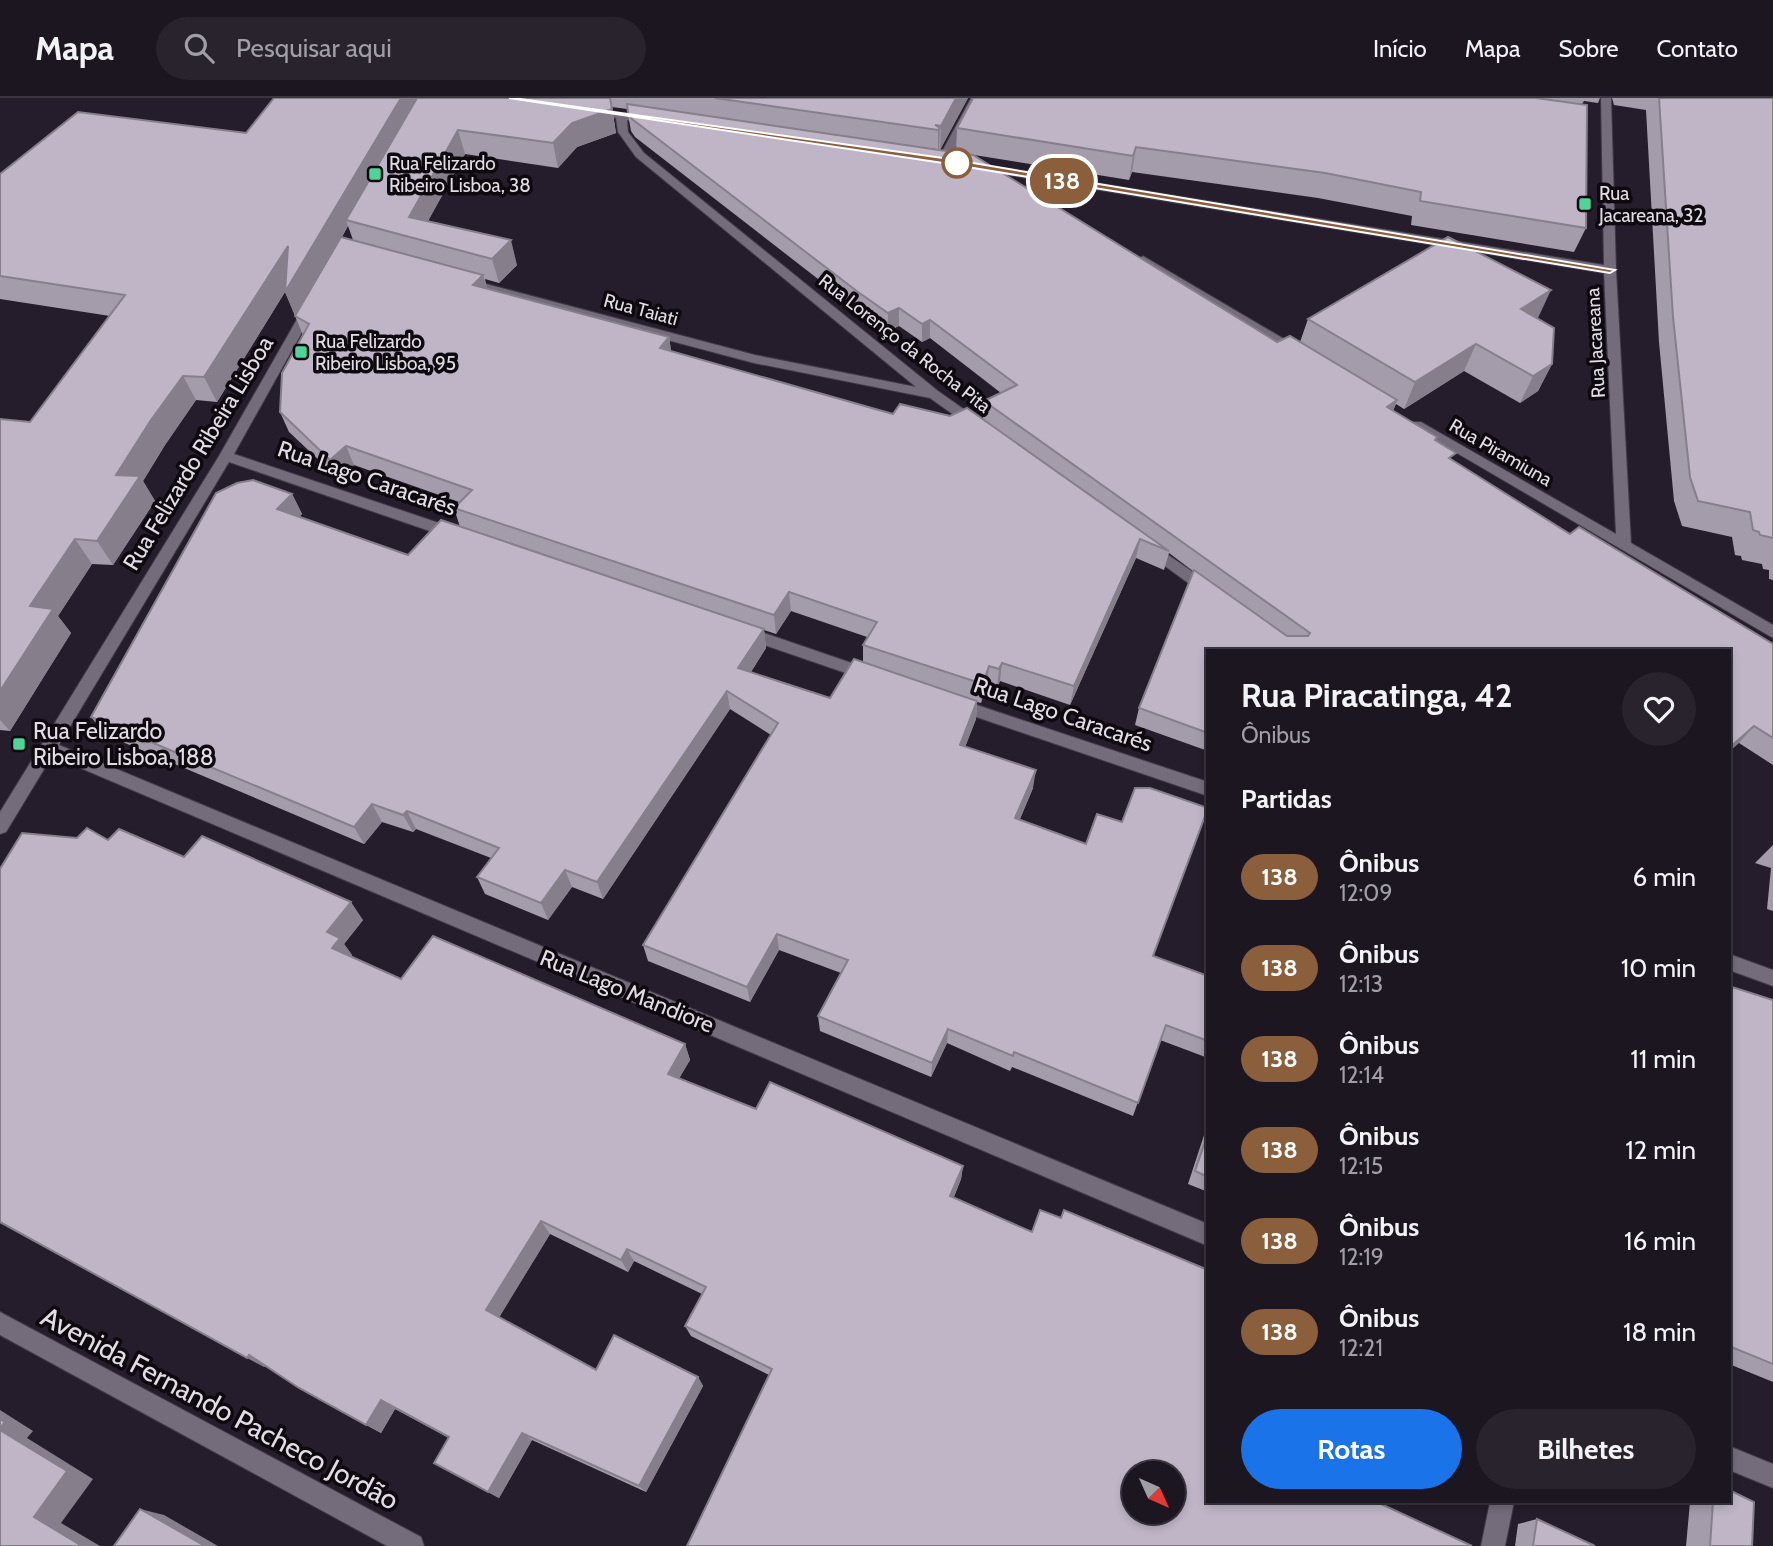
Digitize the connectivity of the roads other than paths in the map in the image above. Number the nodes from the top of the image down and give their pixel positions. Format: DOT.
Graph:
graph roads {
  1 [pos="976,98"];
  2 [pos="1606,98"];
  3 [pos="580,109"];
  4 [pos="621,116"];
  5 [pos="661,121"];
  6 [pos="930,159"];
  7 [pos="943,161"];
  8 [pos="957,163"];
  9 [pos="970,166"];
  10 [pos="996,171"];
  11 [pos="1031,192"];
  12 [pos="1136,256"];
  13 [pos="1610,270"];
  14 [pos="450,278"];
  15 [pos="317,294"];
  16 [pos="1312,362"];
  17 [pos="933,394"];
  18 [pos="1405,418"];
  19 [pos="988,432"];
  20 [pos="226,456"];
  21 [pos="1134,536"];
  22 [pos="475,541"];
  23 [pos="1624,545"];
  24 [pos="1224,602"];
  25 [pos="723,625"];
  26 [pos="1773,632"];
  27 [pos="880,678"];
  28 [pos="946,701"];
  29 [pos="47,747"];
  30 [pos="1206,788"];
  31 [pos="0,827"];
  32 [pos="1731,962"];
  33 [pos="1773,978"];
  34 [pos="1206,1234"];
  35 [pos="0,1323"];
  36 [pos="1731,1459"];
  37 [pos="1773,1476"];
  38 [pos="1502,1503"];
  39 [pos="412,1546"];
  40 [pos="1493,1546"];
  1 -- 7 [label="street"];
  2 -- 13 [label="street, Rua Jacareana"];
  3 -- 4 [label="street"];
  4 -- 5 [label="street"];
  4 -- 17 [label="street, Rua Lorenço da Rocha Pita"];
  6 -- 7 [label="street"];
  7 -- 8 [label="street"];
  9 -- 10 [label="street"];
  10 -- 11 [label="street"];
  10 -- 13 [label="street"];
  12 -- 16 [label="street"];
  13 -- 23 [label="street, Rua Jacareana"];
  14 -- 17 [label="street, Rua Taiati"];
  15 -- 20 [label="street, Rua Felizardo Ribeira Lisboa"];
  17 -- 19 [label="street, Rua Lorenço da Rocha Pita"];
  18 -- 23 [label="street, Rua Piramiuna"];
  20 -- 22 [label="street, Rua Lago Caracarés"];
  20 -- 29 [label="street, Rua Felizardo Ribeira Lisboa"];
  21 -- 24 [label="street"];
  23 -- 26 [label="street, Rua Piramiuna"];
  25 -- 27 [label="street"];
  28 -- 30 [label="street, Rua Lago Caracarés"];
  29 -- 31 [label="street, Rua Felizardo Ribeira Lisboa"];
  29 -- 34 [label="street, Rua Lago Mandiore"];
  32 -- 33 [label="street"];
  35 -- 39 [label="street, Avenida Fernando Pacheco Jordão"];
  36 -- 37 [label="street"];
  38 -- 40 [label="street"];
}
